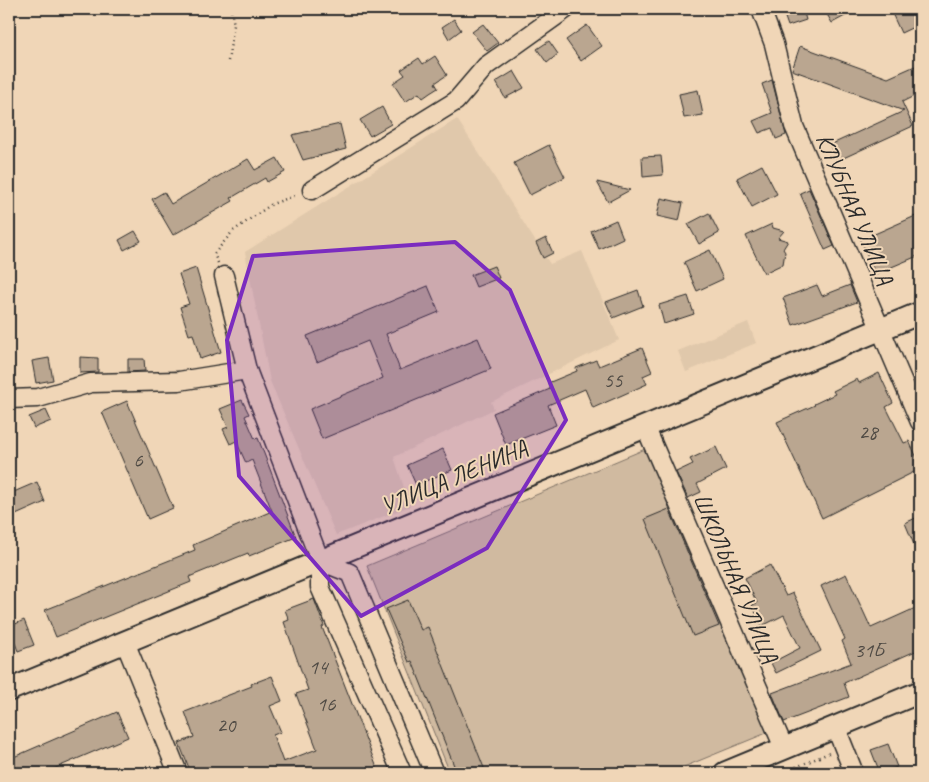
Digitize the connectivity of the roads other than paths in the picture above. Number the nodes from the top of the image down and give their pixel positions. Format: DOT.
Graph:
graph roads {
  1 [pos="566,9"];
  2 [pos="761,9"];
  3 [pos="312,190"];
  4 [pos="224,276"];
  5 [pos="920,313"];
  6 [pos="880,329"];
  7 [pos="247,370"];
  8 [pos="9,399"];
  9 [pos="920,422"];
  10 [pos="645,426"];
  11 [pos="320,561"];
  12 [pos="125,642"];
  13 [pos="9,690"];
  14 [pos="920,692"];
  15 [pos="839,737"];
  16 [pos="784,748"];
  17 [pos="178,773"];
  18 [pos="402,773"];
  19 [pos="434,773"];
  20 [pos="725,773"];
  21 [pos="854,773"];
  1 -- 3 [label="street"];
  2 -- 6 [label="street, КЛУБНАЯ УЛИЦА"];
  4 -- 7 [label="street"];
  5 -- 6 [label="main road, УЛИЦА ЛЕНИНА"];
  6 -- 9 [label="street, КЛУБНАЯ УЛИЦА"];
  6 -- 10 [label="main road, УЛИЦА ЛЕНИНА"];
  7 -- 8 [label="street"];
  7 -- 11 [label="street"];
  10 -- 11 [label="main road, УЛИЦА ЛЕНИНА"];
  10 -- 16 [label="street, ШКОЛЬНАЯ УЛИЦА"];
  11 -- 12 [label="main road, УЛИЦА ЛЕНИНА"];
  11 -- 18 [label="street"];
  11 -- 19 [label="street"];
  12 -- 13 [label="main road, УЛИЦА ЛЕНИНА"];
  12 -- 17 [label="street"];
  14 -- 15 [label="main road"];
  15 -- 16 [label="main road"];
  15 -- 21 [label="street"];
  16 -- 20 [label="main road"];
}
